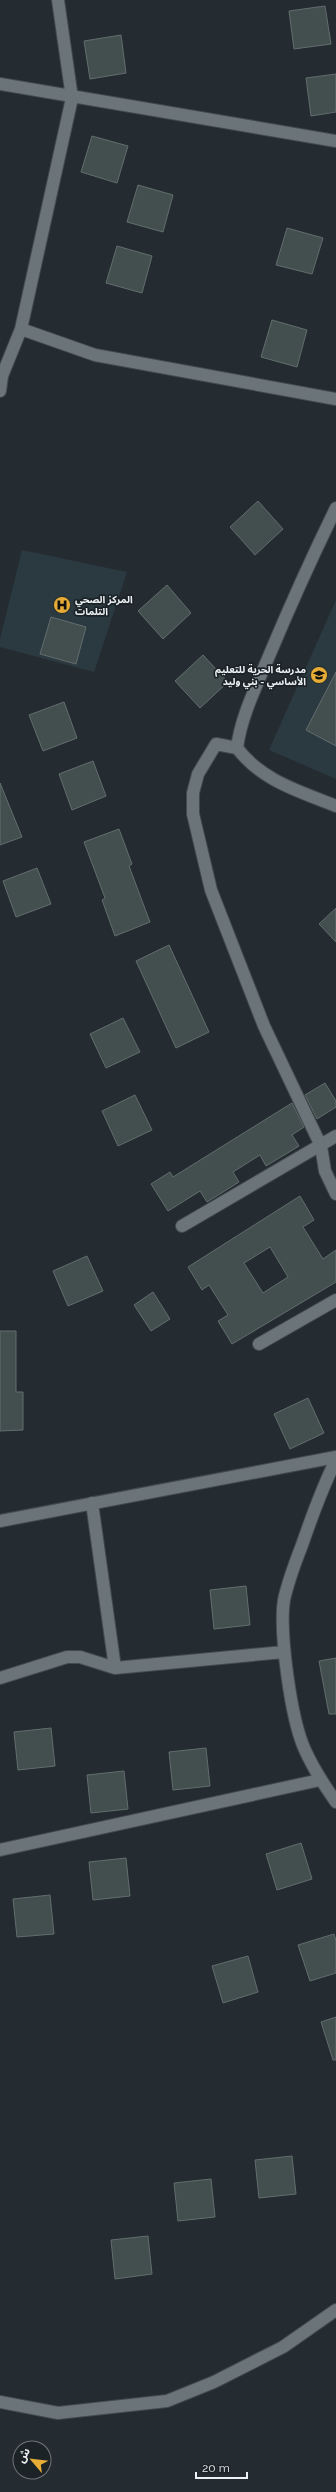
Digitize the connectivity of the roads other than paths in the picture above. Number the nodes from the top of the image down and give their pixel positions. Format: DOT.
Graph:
graph roads {
  1 [pos="58,0"];
  2 [pos="0,84"];
  3 [pos="72,98"];
  4 [pos="336,141"];
  5 [pos="21,329"];
  6 [pos="1,376"];
  7 [pos="0,391"];
  8 [pos="336,399"];
  9 [pos="336,508"];
  10 [pos="238,748"];
  11 [pos="336,806"];
  12 [pos="336,1136"];
  13 [pos="321,1146"];
  14 [pos="336,1194"];
  15 [pos="182,1226"];
  16 [pos="336,1300"];
  17 [pos="259,1344"];
  18 [pos="336,1457"];
  19 [pos="336,1460"];
  20 [pos="92,1503"];
  21 [pos="0,1521"];
  22 [pos="284,1652"];
  23 [pos="115,1668"];
  24 [pos="0,1678"];
  25 [pos="320,1780"];
  26 [pos="336,1802"];
  27 [pos="0,1850"];
  28 [pos="336,2310"];
  29 [pos="0,2402"];
  1 -- 3 [label="street"];
  2 -- 3 [label="street"];
  3 -- 4 [label="street"];
  3 -- 5 [label="street"];
  5 -- 6 [label="street"];
  5 -- 8 [label="street"];
  6 -- 7 [label="street"];
  9 -- 10 [label="street"];
  10 -- 11 [label="street"];
  10 -- 13 [label="street"];
  12 -- 13 [label="street"];
  13 -- 14 [label="street"];
  13 -- 15 [label="street"];
  16 -- 17 [label="street"];
  18 -- 20 [label="street"];
  19 -- 22 [label="street"];
  20 -- 21 [label="street"];
  20 -- 23 [label="street"];
  22 -- 23 [label="street"];
  22 -- 25 [label="street"];
  23 -- 24 [label="street"];
  25 -- 26 [label="street"];
  25 -- 27 [label="street"];
  28 -- 29 [label="street"];
}
